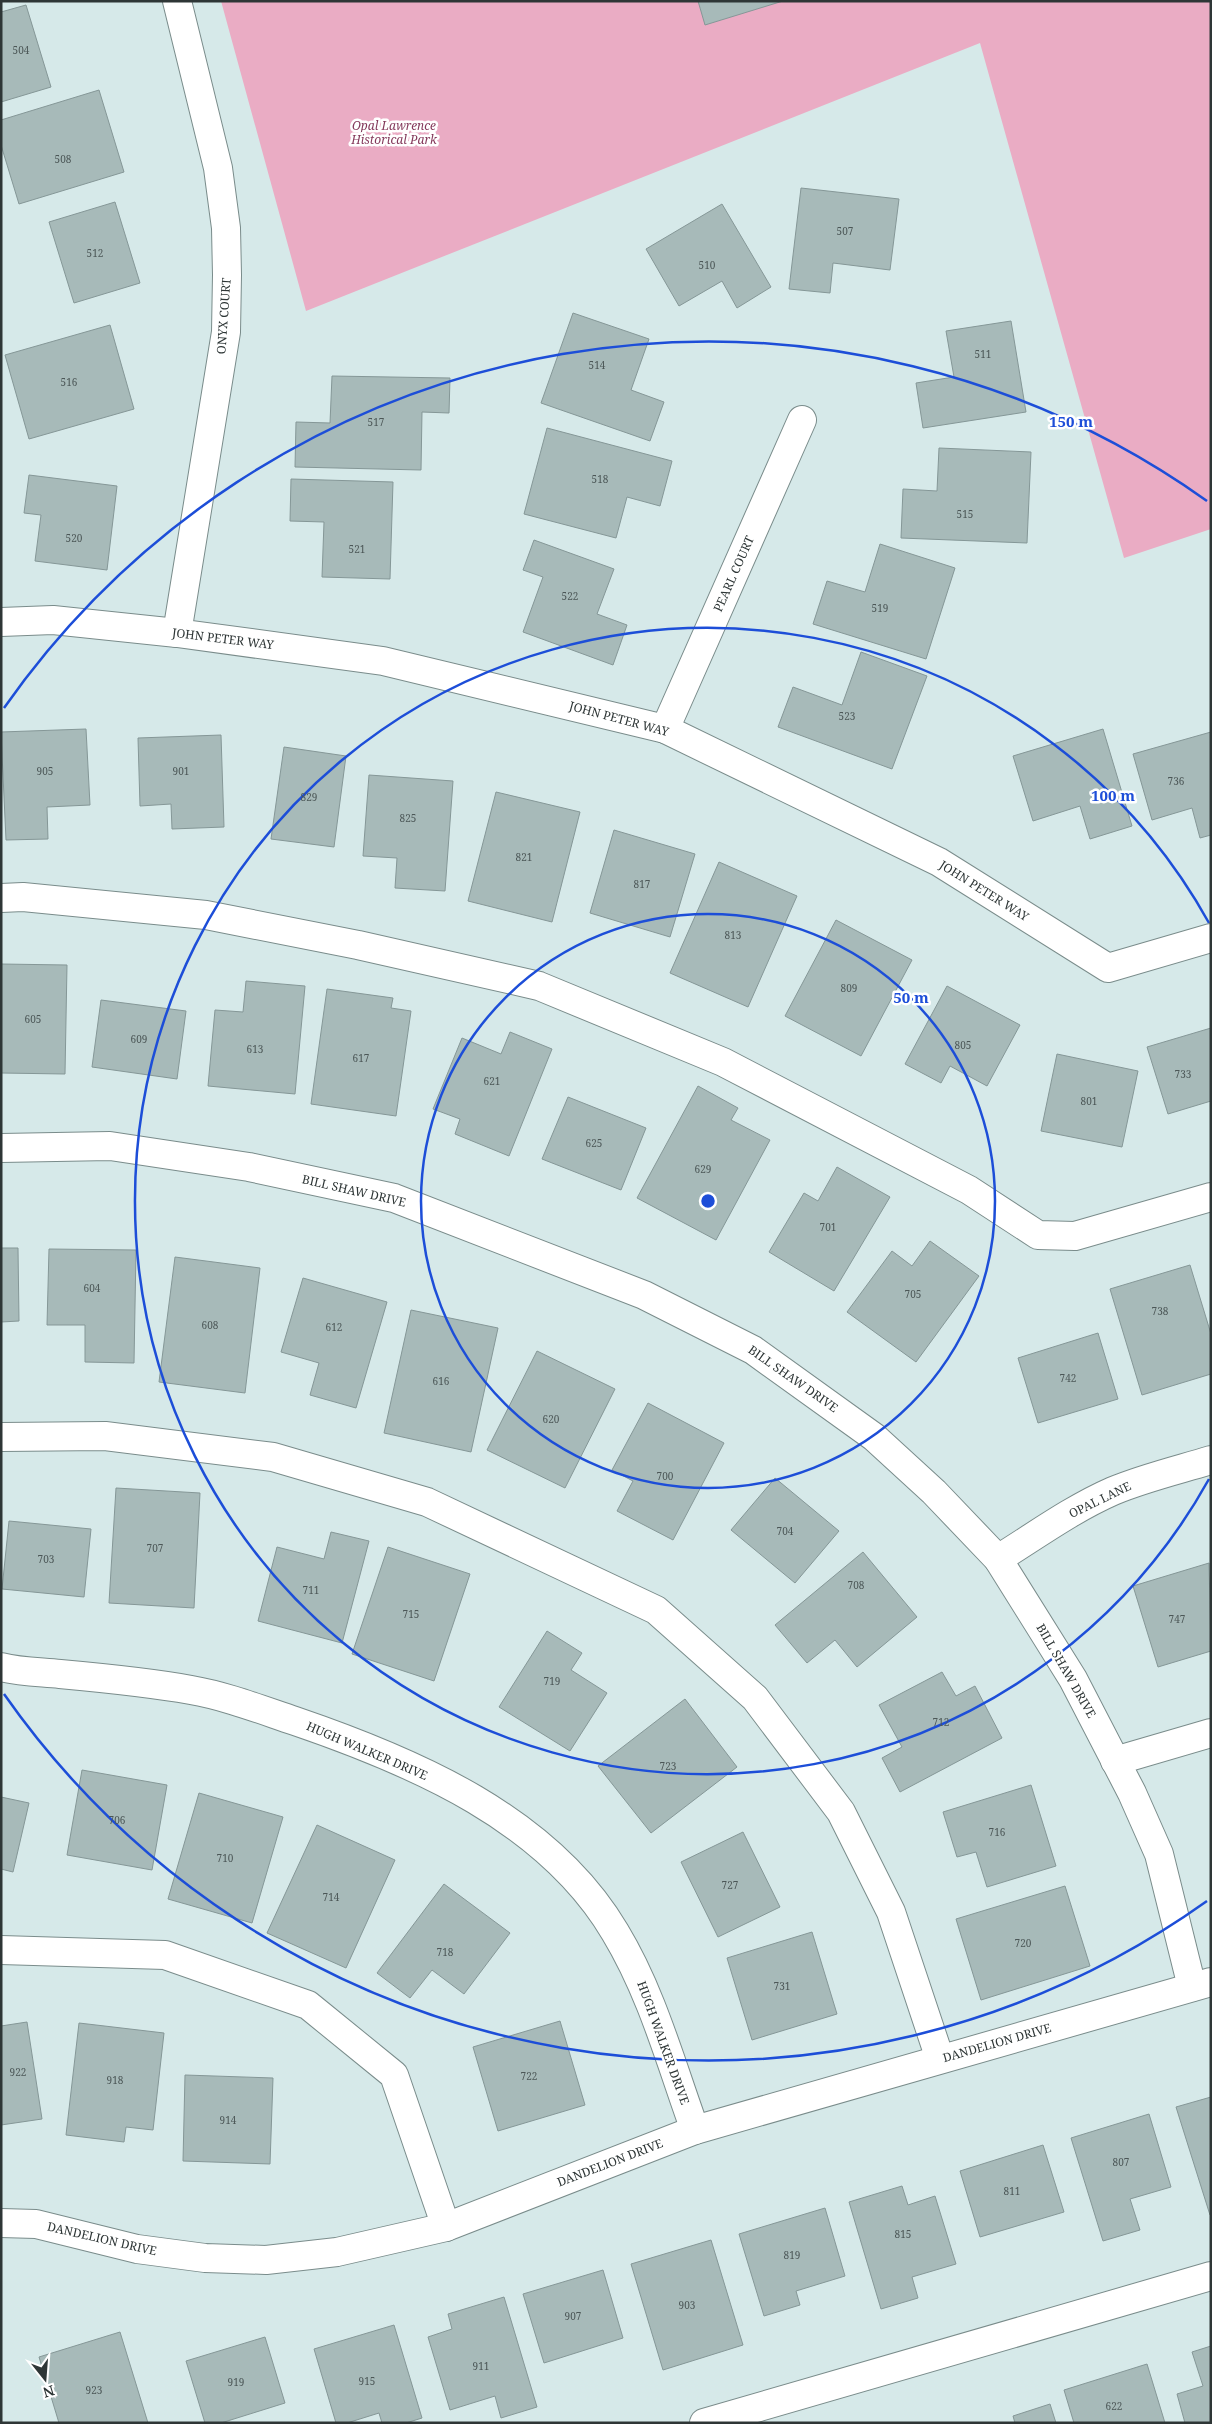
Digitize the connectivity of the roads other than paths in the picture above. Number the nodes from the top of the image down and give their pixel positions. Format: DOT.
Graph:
graph roads {
  1 [pos="177,1"];
  2 [pos="802,420"];
  3 [pos="1,622"];
  4 [pos="177,633"];
  5 [pos="665,729"];
  6 [pos="1,898"];
  7 [pos="1211,938"];
  8 [pos="1,1148"];
  9 [pos="1211,1197"];
  10 [pos="1,1436"];
  11 [pos="1211,1460"];
  12 [pos="998,1559"];
  13 [pos="1,1667"];
  14 [pos="1211,1733"];
  15 [pos="1115,1761"];
  16 [pos="1,1950"];
  17 [pos="1201,1984"];
  18 [pos="940,2059"];
  19 [pos="695,2130"];
  20 [pos="1,2223"];
  21 [pos="446,2227"];
  22 [pos="1211,2276"];
  23 [pos="704,2423"];
  1 -- 4 [label="street, ONYX COURT"];
  2 -- 5 [label="street, PEARL COURT"];
  3 -- 4 [label="street, JOHN PETER WAY"];
  4 -- 5 [label="street, JOHN PETER WAY"];
  5 -- 7 [label="street, JOHN PETER WAY"];
  6 -- 9 [label="street"];
  8 -- 12 [label="street, BILL SHAW DRIVE"];
  10 -- 18 [label="street"];
  11 -- 12 [label="street, OPAL LANE"];
  12 -- 15 [label="street, BILL SHAW DRIVE"];
  13 -- 19 [label="street, HUGH WALKER DRIVE"];
  14 -- 15 [label="street"];
  15 -- 17 [label="street, BILL SHAW DRIVE"];
  16 -- 21 [label="street"];
  17 -- 18 [label="street, DANDELION DRIVE"];
  18 -- 19 [label="street, DANDELION DRIVE"];
  19 -- 21 [label="street, DANDELION DRIVE"];
  20 -- 21 [label="street, DANDELION DRIVE"];
  22 -- 23 [label="street"];
}
